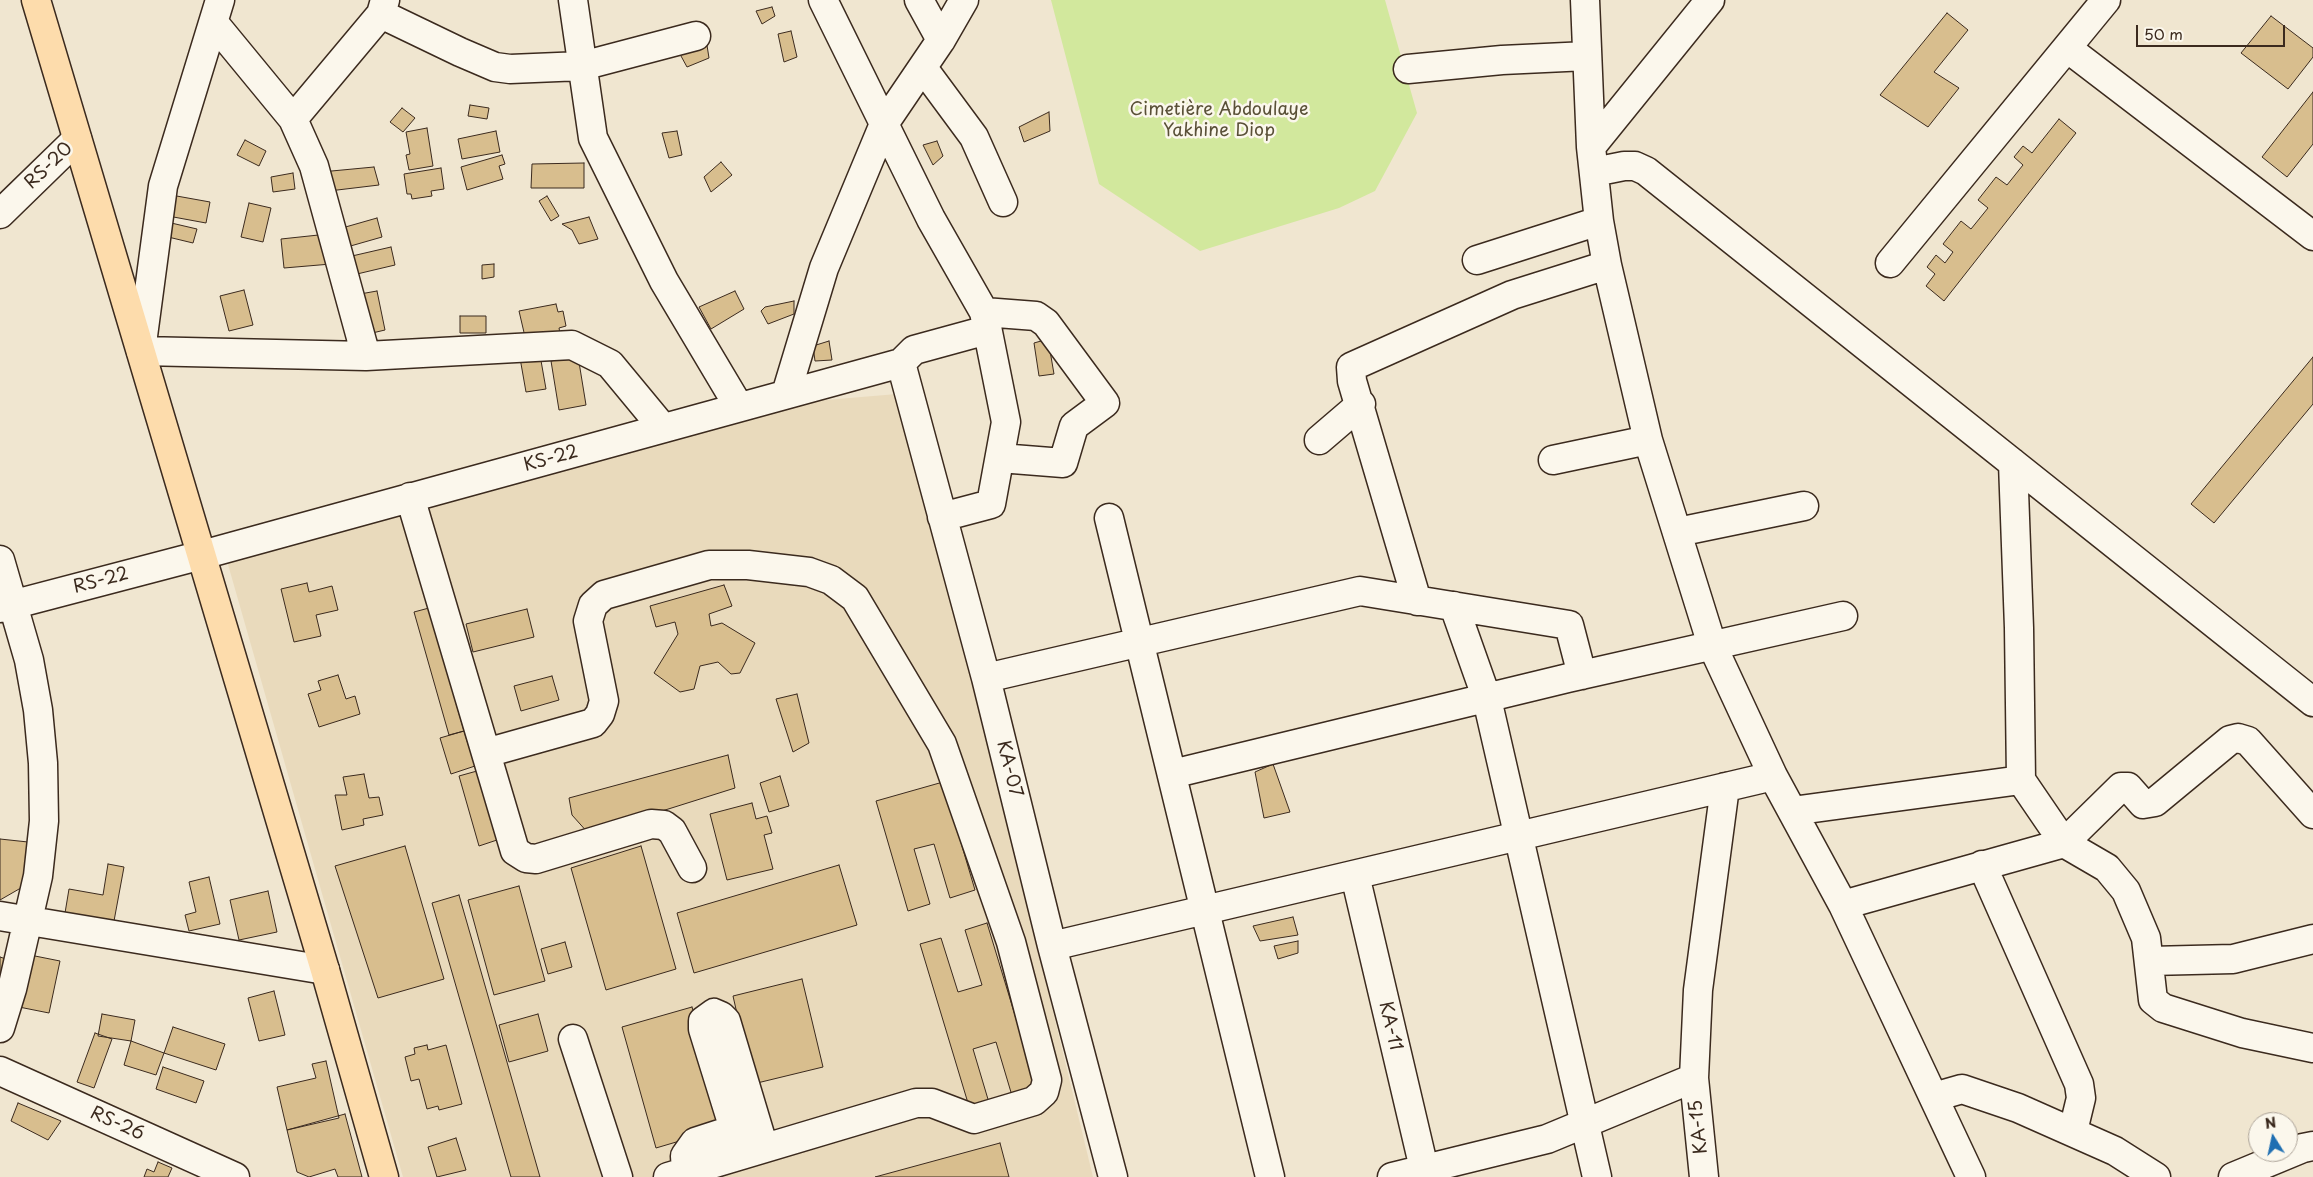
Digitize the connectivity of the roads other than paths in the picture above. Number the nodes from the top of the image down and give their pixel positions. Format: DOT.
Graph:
graph roads {
  1 [pos="36,0"];
  2 [pos="573,0"];
  3 [pos="823,0"];
  4 [pos="919,0"];
  5 [pos="964,0"];
  6 [pos="1585,0"];
  7 [pos="1710,0"];
  8 [pos="2106,0"];
  9 [pos="383,7"];
  10 [pos="217,12"];
  11 [pos="696,36"];
  12 [pos="941,40"];
  13 [pos="2066,48"];
  14 [pos="1587,56"];
  15 [pos="582,66"];
  16 [pos="923,68"];
  17 [pos="1408,69"];
  18 [pos="293,120"];
  19 [pos="884,124"];
  20 [pos="77,139"];
  21 [pos="1592,160"];
  22 [pos="1003,202"];
  23 [pos="0,214"];
  24 [pos="1599,221"];
  25 [pos="2313,236"];
  26 [pos="1477,260"];
  27 [pos="1890,262"];
  28 [pos="1608,265"];
  29 [pos="985,321"];
  30 [pos="141,351"];
  31 [pos="366,356"];
  32 [pos="901,363"];
  33 [pos="786,394"];
  34 [pos="1361,404"];
  35 [pos="739,407"];
  36 [pos="663,428"];
  37 [pos="1319,440"];
  38 [pos="1648,440"];
  39 [pos="1000,458"];
  40 [pos="1553,460"];
  41 [pos="2013,463"];
  42 [pos="410,497"];
  43 [pos="1804,506"];
  44 [pos="942,517"];
  45 [pos="1109,518"];
  46 [pos="1678,532"];
  47 [pos="202,555"];
  48 [pos="0,560"];
  49 [pos="1417,601"];
  50 [pos="6,606"];
  51 [pos="1454,606"];
  52 [pos="1843,616"];
  53 [pos="1140,642"];
  54 [pos="1712,645"];
  55 [pos="1582,675"];
  56 [pos="986,678"];
  57 [pos="1487,699"];
  58 [pos="2313,702"];
  59 [pos="486,753"];
  60 [pos="1172,774"];
  61 [pos="1773,776"];
  62 [pos="2021,780"];
  63 [pos="1725,787"];
  64 [pos="1792,811"];
  65 [pos="2313,814"];
  66 [pos="1518,836"];
  67 [pos="2064,843"];
  68 [pos="1982,865"];
  69 [pos="692,868"];
  70 [pos="1354,875"];
  71 [pos="1844,904"];
  72 [pos="1205,910"];
  73 [pos="0,916"];
  74 [pos="28,920"];
  75 [pos="2313,939"];
  76 [pos="1052,946"];
  77 [pos="2150,961"];
  78 [pos="325,970"];
  79 [pos="0,1028"];
  80 [pos="574,1038"];
  81 [pos="2313,1048"];
  82 [pos="0,1071"];
  83 [pos="1694,1078"];
  84 [pos="1934,1097"];
  85 [pos="1585,1123"];
  86 [pos="2073,1131"];
  87 [pos="2313,1146"];
  88 [pos="1425,1173"];
  89 [pos="677,1174"];
  90 [pos="235,1177"];
  91 [pos="384,1177"];
  92 [pos="618,1177"];
  93 [pos="1113,1177"];
  94 [pos="1270,1177"];
  95 [pos="1392,1177"];
  96 [pos="1597,1177"];
  97 [pos="1704,1177"];
  98 [pos="1971,1177"];
  99 [pos="2156,1177"];
  100 [pos="2233,1177"];
  1 -- 20 [label="main road"];
  2 -- 15 [label="street"];
  3 -- 19 [label="street"];
  4 -- 12 [label="street"];
  5 -- 12 [label="street"];
  6 -- 14 [label="street"];
  7 -- 21 [label="street"];
  8 -- 13 [label="street"];
  9 -- 15 [label="street"];
  9 -- 18 [label="street"];
  10 -- 18 [label="street"];
  10 -- 30 [label="street"];
  11 -- 15 [label="street"];
  12 -- 16 [label="street"];
  13 -- 25 [label="street"];
  13 -- 27 [label="street"];
  14 -- 17 [label="street"];
  14 -- 21 [label="street"];
  15 -- 35 [label="street"];
  16 -- 19 [label="street"];
  16 -- 22 [label="street"];
  18 -- 31 [label="street"];
  19 -- 29 [label="street"];
  19 -- 33 [label="street"];
  20 -- 23 [label="street, RS-20"];
  20 -- 30 [label="main road"];
  21 -- 24 [label="street"];
  21 -- 41 [label="street"];
  24 -- 26 [label="street"];
  24 -- 28 [label="street"];
  28 -- 34 [label="street"];
  28 -- 38 [label="street"];
  29 -- 32 [label="street"];
  29 -- 39 [label="street"];
  29 -- 39 [label="street"];
  30 -- 31 [label="street"];
  30 -- 47 [label="main road"];
  31 -- 36 [label="street"];
  32 -- 33 [label="street, KS-22"];
  32 -- 44 [label="street, KA-07"];
  33 -- 35 [label="street, KS-22"];
  34 -- 37 [label="street"];
  34 -- 49 [label="street"];
  35 -- 36 [label="street, KS-22"];
  36 -- 42 [label="street, KS-22"];
  38 -- 40 [label="street"];
  38 -- 46 [label="street"];
  39 -- 44 [label="street"];
  41 -- 58 [label="street"];
  41 -- 62 [label="street"];
  42 -- 47 [label="street, KS-22"];
  42 -- 59 [label="street"];
  43 -- 46 [label="street"];
  44 -- 56 [label="street, KA-07"];
  45 -- 53 [label="street"];
  46 -- 54 [label="street"];
  47 -- 50 [label="street, RS-22"];
  47 -- 78 [label="main road"];
  48 -- 50 [label="street"];
  49 -- 51 [label="street"];
  49 -- 53 [label="street"];
  50 -- 74 [label="street"];
  51 -- 55 [label="street"];
  51 -- 57 [label="street"];
  52 -- 54 [label="street"];
  53 -- 56 [label="street"];
  53 -- 60 [label="street"];
  54 -- 55 [label="street"];
  54 -- 61 [label="street"];
  55 -- 57 [label="street"];
  56 -- 76 [label="street, KA-07"];
  57 -- 60 [label="street"];
  57 -- 66 [label="street"];
  59 -- 69 [label="street"];
  59 -- 89 [label="street"];
  60 -- 72 [label="street"];
  61 -- 63 [label="street"];
  61 -- 64 [label="street"];
  62 -- 64 [label="street"];
  62 -- 67 [label="street"];
  63 -- 66 [label="street"];
  63 -- 83 [label="street, KA-15"];
  64 -- 71 [label="street"];
  65 -- 67 [label="street"];
  66 -- 70 [label="street"];
  66 -- 85 [label="street"];
  67 -- 68 [label="street"];
  67 -- 77 [label="street"];
  68 -- 71 [label="street"];
  68 -- 86 [label="street"];
  70 -- 72 [label="street"];
  70 -- 88 [label="street, KA-11"];
  71 -- 84 [label="street"];
  72 -- 76 [label="street"];
  72 -- 94 [label="street"];
  73 -- 74 [label="street"];
  74 -- 78 [label="street"];
  74 -- 79 [label="street"];
  75 -- 77 [label="street"];
  76 -- 93 [label="street, KA-07"];
  77 -- 81 [label="street"];
  78 -- 91 [label="main road"];
  80 -- 92 [label="street"];
  82 -- 90 [label="street, RS-26"];
  83 -- 85 [label="street"];
  83 -- 97 [label="street, KA-15"];
  84 -- 86 [label="street"];
  84 -- 98 [label="street"];
  85 -- 88 [label="street"];
  85 -- 96 [label="street"];
  86 -- 99 [label="street"];
  87 -- 100 [label="street"];
  88 -- 95 [label="street"];
}
